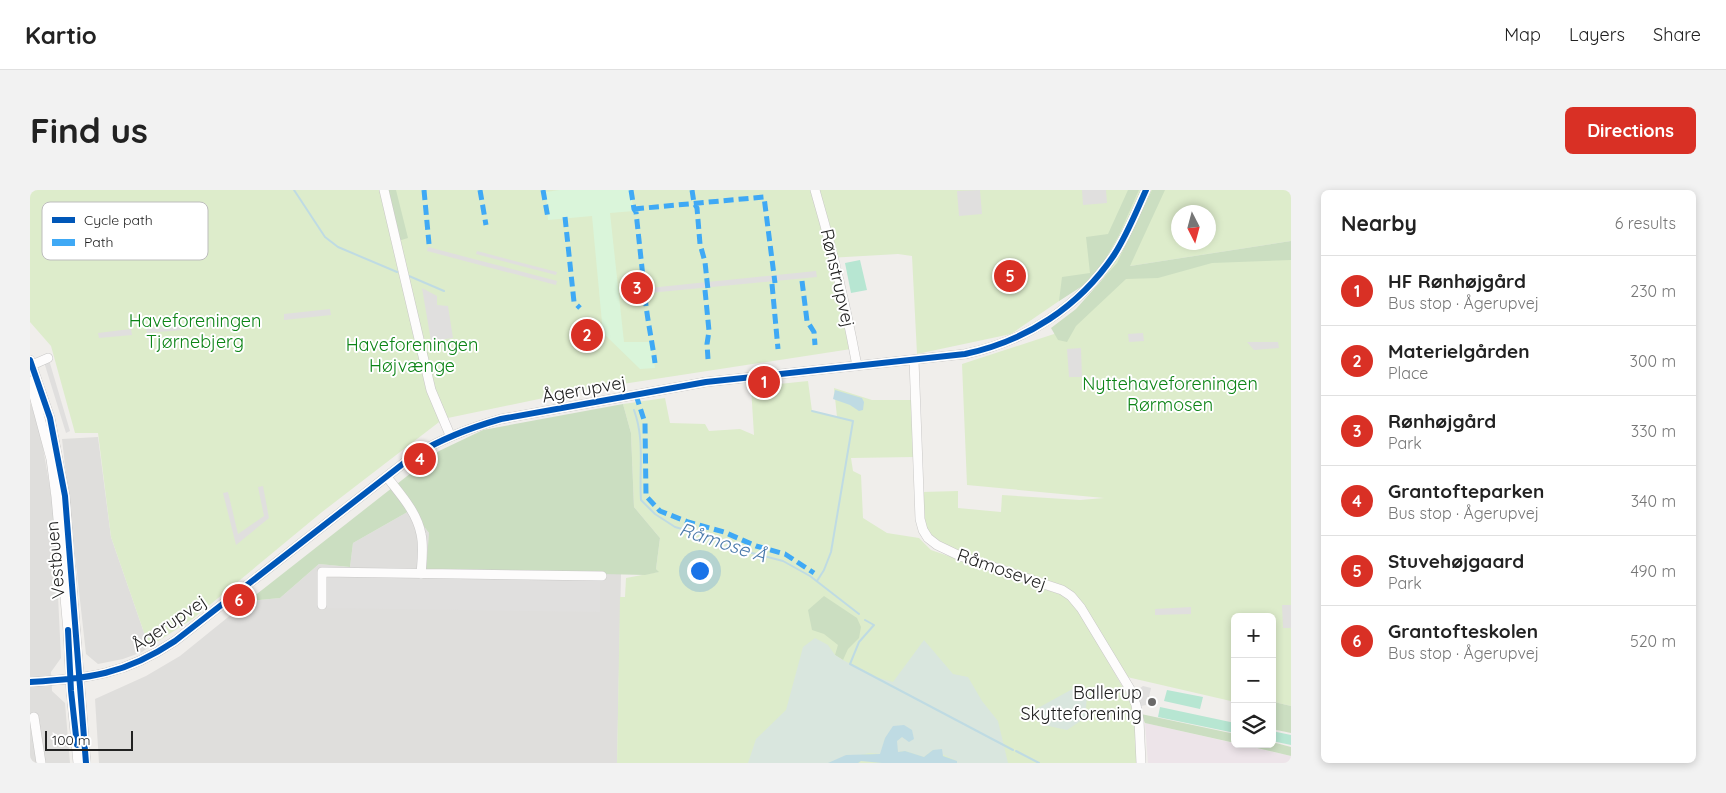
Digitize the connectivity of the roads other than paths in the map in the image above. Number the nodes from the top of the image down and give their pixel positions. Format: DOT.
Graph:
graph roads {
  1 [pos="384,190"];
  2 [pos="816,190"];
  3 [pos="1146,190"];
  4 [pos="48,358"];
  5 [pos="914,360"];
  6 [pos="31,363"];
  7 [pos="857,366"];
  8 [pos="30,381"];
  9 [pos="450,435"];
  10 [pos="387,477"];
  11 [pos="421,574"];
  12 [pos="602,576"];
  13 [pos="322,605"];
  14 [pos="80,678"];
  15 [pos="70,679"];
  16 [pos="30,682"];
  17 [pos="34,717"];
  18 [pos="41,763"];
  19 [pos="78,763"];
  20 [pos="86,763"];
  21 [pos="1141,763"];
  1 -- 9 [label="street"];
  2 -- 7 [label="street, Rønstrupvej"];
  3 -- 5 [label="street, Ågerupvej"];
  4 -- 6 [label="street"];
  5 -- 7 [label="street, Ågerupvej"];
  5 -- 21 [label="street, Råmosevej"];
  6 -- 14 [label="street, Vestbuen"];
  7 -- 9 [label="street, Ågerupvej"];
  8 -- 15 [label="street, Vestbuen"];
  9 -- 10 [label="street, Ågerupvej"];
  10 -- 11 [label="street"];
  10 -- 14 [label="street, Ågerupvej"];
  11 -- 12 [label="street"];
  11 -- 13 [label="street"];
  14 -- 15 [label="street, Ågerupvej"];
  14 -- 20 [label="street, Vestbuen"];
  15 -- 16 [label="street, Ågerupvej"];
  15 -- 19 [label="street, Vestbuen"];
  17 -- 18 [label="street"];
}
